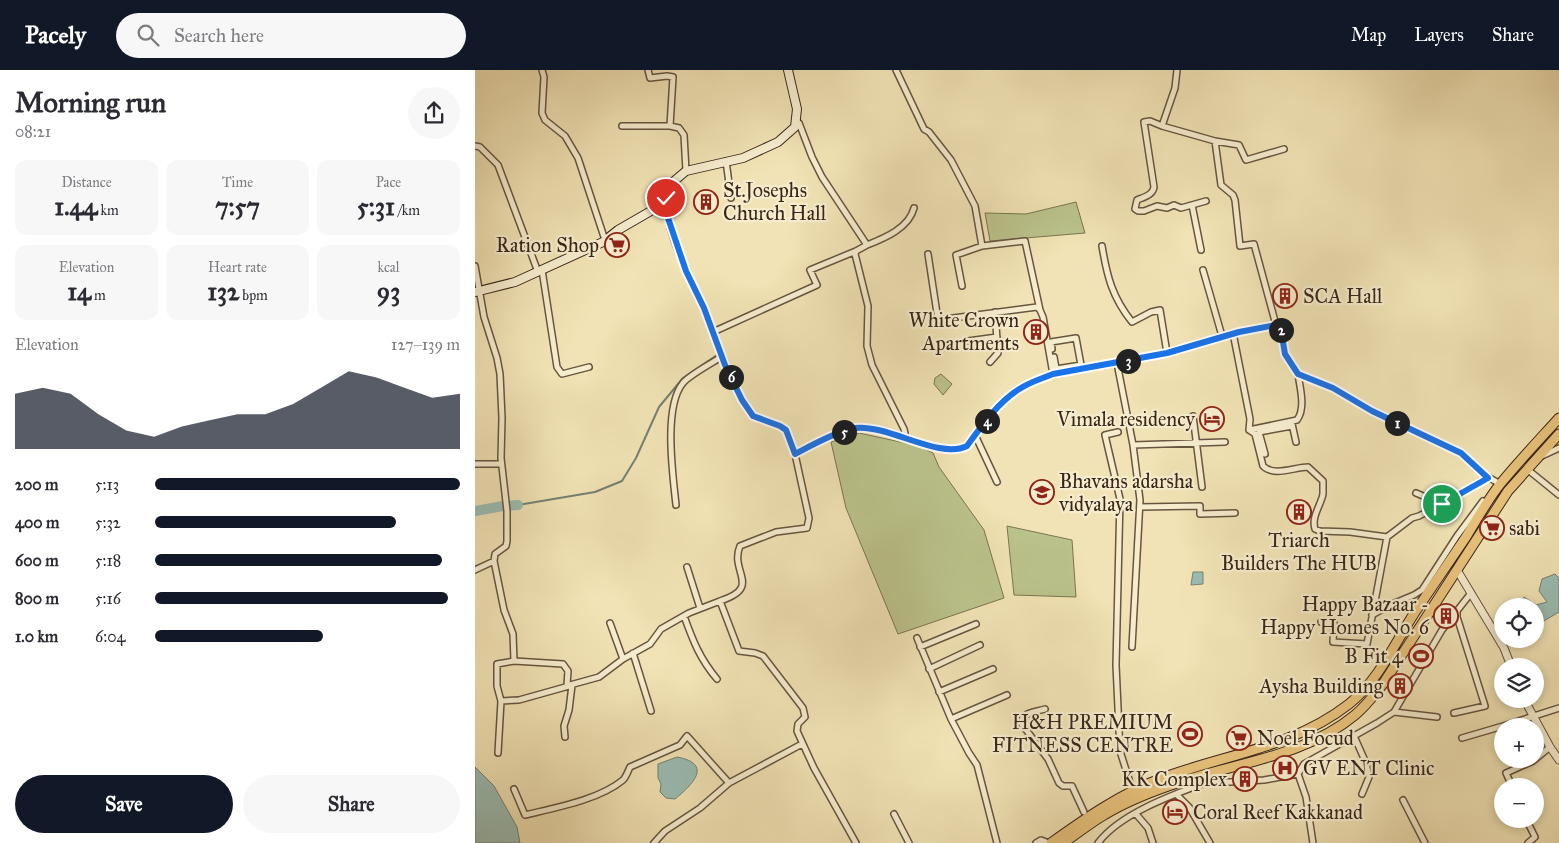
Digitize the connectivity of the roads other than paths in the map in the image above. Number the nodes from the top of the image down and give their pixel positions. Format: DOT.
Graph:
graph roads {
  1 [pos="542,70"];
  2 [pos="649,70"];
  3 [pos="789,70"];
  4 [pos="896,70"];
  5 [pos="1177,70"];
  6 [pos="795,121"];
  7 [pos="622,126"];
  8 [pos="670,126"];
  9 [pos="1162,126"];
  10 [pos="1215,141"];
  11 [pos="475,146"];
  12 [pos="1284,149"];
  13 [pos="726,161"];
  14 [pos="687,171"];
  15 [pos="667,187"];
  16 [pos="731,198"];
  17 [pos="1206,201"];
  18 [pos="1192,205"];
  19 [pos="914,208"];
  20 [pos="605,240"];
  21 [pos="867,245"];
  22 [pos="982,246"];
  23 [pos="1102,246"];
  24 [pos="1201,250"];
  25 [pos="856,251"];
  26 [pos="928,254"];
  27 [pos="475,266"];
  28 [pos="1203,270"];
  29 [pos="540,271"];
  30 [pos="962,286"];
  31 [pos="477,291"];
  32 [pos="1041,310"];
  33 [pos="995,312"];
  34 [pos="1276,325"];
  35 [pos="713,332"];
  36 [pos="1233,333"];
  37 [pos="1222,336"];
  38 [pos="997,337"];
  39 [pos="968,341"];
  40 [pos="1167,353"];
  41 [pos="721,357"];
  42 [pos="990,362"];
  43 [pos="1117,363"];
  44 [pos="589,367"];
  45 [pos="1056,372"];
  46 [pos="1298,374"];
  47 [pos="1193,416"];
  48 [pos="1559,418"];
  49 [pos="1292,424"];
  50 [pos="1249,430"];
  51 [pos="1117,432"];
  52 [pos="1559,434"];
  53 [pos="975,435"];
  54 [pos="906,438"];
  55 [pos="1225,442"];
  56 [pos="1296,442"];
  57 [pos="1195,443"];
  58 [pos="1133,445"];
  59 [pos="1559,448"];
  60 [pos="795,454"];
  61 [pos="1265,454"];
  62 [pos="1537,458"];
  63 [pos="475,464"];
  64 [pos="501,464"];
  65 [pos="1527,469"];
  66 [pos="1488,478"];
  67 [pos="997,482"];
  68 [pos="1498,483"];
  69 [pos="1202,487"];
  70 [pos="1415,493"];
  71 [pos="1559,495"];
  72 [pos="1442,504"];
  73 [pos="676,505"];
  74 [pos="1140,507"];
  75 [pos="1235,513"];
  76 [pos="1387,537"];
  77 [pos="494,561"];
  78 [pos="687,567"];
  79 [pos="475,570"];
  80 [pos="1457,570"];
  81 [pos="1471,593"];
  82 [pos="719,601"];
  83 [pos="700,608"];
  84 [pos="1457,611"];
  85 [pos="1372,615"];
  86 [pos="684,616"];
  87 [pos="1321,622"];
  88 [pos="610,623"];
  89 [pos="976,624"];
  90 [pos="917,638"];
  91 [pos="980,645"];
  92 [pos="920,647"];
  93 [pos="1132,647"];
  94 [pos="633,653"];
  95 [pos="1508,658"];
  96 [pos="623,659"];
  97 [pos="514,661"];
  98 [pos="929,669"];
  99 [pos="993,669"];
  100 [pos="717,679"];
  101 [pos="571,685"];
  102 [pos="939,692"];
  103 [pos="1007,695"];
  104 [pos="501,701"];
  105 [pos="1529,708"];
  106 [pos="1559,708"];
  107 [pos="1045,709"];
  108 [pos="651,710"];
  109 [pos="1394,712"];
  110 [pos="1453,713"];
  111 [pos="1534,717"];
  112 [pos="1437,718"];
  113 [pos="1531,718"];
  114 [pos="951,719"];
  115 [pos="1494,729"];
  116 [pos="1354,736"];
  117 [pos="565,737"];
  118 [pos="1462,738"];
  119 [pos="802,744"];
  120 [pos="1550,747"];
  121 [pos="498,754"];
  122 [pos="1559,760"];
  123 [pos="1215,762"];
  124 [pos="1298,774"];
  125 [pos="1218,775"];
  126 [pos="1508,778"];
  127 [pos="729,783"];
  128 [pos="514,789"];
  129 [pos="1176,794"];
  130 [pos="1362,794"];
  131 [pos="1134,795"];
  132 [pos="1403,800"];
  133 [pos="1084,812"];
  134 [pos="894,814"];
  135 [pos="1136,814"];
  136 [pos="1530,828"];
  137 [pos="654,843"];
  138 [pos="856,843"];
  139 [pos="909,843"];
  140 [pos="997,843"];
  141 [pos="1036,843"];
  142 [pos="1050,843"];
  143 [pos="1063,843"];
  144 [pos="1098,843"];
  145 [pos="1153,843"];
  146 [pos="1210,843"];
  147 [pos="1313,843"];
  148 [pos="1425,843"];
  149 [pos="1529,843"];
  1 -- 20 [label="street"];
  2 -- 8 [label="street"];
  3 -- 6 [label="main road"];
  4 -- 22 [label="street"];
  5 -- 9 [label="street"];
  6 -- 13 [label="main road"];
  6 -- 21 [label="street"];
  7 -- 8 [label="street"];
  8 -- 14 [label="street"];
  9 -- 10 [label="street"];
  9 -- 18 [label="street"];
  10 -- 12 [label="street"];
  10 -- 34 [label="street"];
  11 -- 29 [label="street"];
  13 -- 14 [label="main road"];
  13 -- 16 [label="street"];
  14 -- 15 [label="main road"];
  15 -- 20 [label="main road"];
  15 -- 35 [label="street"];
  17 -- 18 [label="street"];
  18 -- 24 [label="street"];
  19 -- 21 [label="street"];
  20 -- 29 [label="main road"];
  21 -- 25 [label="street"];
  22 -- 30 [label="street"];
  22 -- 32 [label="street"];
  23 -- 40 [label="street"];
  25 -- 35 [label="street"];
  25 -- 54 [label="street"];
  26 -- 33 [label="street"];
  27 -- 31 [label="street"];
  28 -- 37 [label="street"];
  29 -- 31 [label="main road"];
  29 -- 44 [label="street"];
  31 -- 64 [label="street"];
  32 -- 33 [label="street"];
  32 -- 45 [label="street"];
  33 -- 38 [label="street"];
  34 -- 36 [label="street"];
  34 -- 46 [label="street"];
  35 -- 41 [label="street"];
  36 -- 37 [label="street"];
  36 -- 50 [label="street"];
  37 -- 40 [label="street"];
  38 -- 39 [label="street"];
  38 -- 42 [label="street"];
  40 -- 43 [label="street"];
  41 -- 60 [label="street"];
  41 -- 73 [label="street"];
  43 -- 45 [label="street"];
  43 -- 58 [label="street"];
  45 -- 45 [label="street"];
  45 -- 53 [label="street"];
  46 -- 49 [label="street"];
  46 -- 66 [label="street"];
  47 -- 57 [label="street"];
  48 -- 68 [label="main road"];
  49 -- 50 [label="street"];
  49 -- 56 [label="street"];
  49 -- 61 [label="street"];
  50 -- 76 [label="street"];
  51 -- 131 [label="street"];
  52 -- 62 [label="main road"];
  53 -- 54 [label="street"];
  53 -- 67 [label="street"];
  54 -- 60 [label="street"];
  55 -- 57 [label="street"];
  57 -- 58 [label="street"];
  57 -- 69 [label="street"];
  58 -- 74 [label="street"];
  59 -- 62 [label="street"];
  60 -- 82 [label="street"];
  62 -- 65 [label="main road"];
  63 -- 64 [label="street"];
  64 -- 77 [label="street"];
  65 -- 71 [label="street"];
  65 -- 80 [label="main road"];
  66 -- 68 [label="street"];
  66 -- 72 [label="street"];
  68 -- 85 [label="street"];
  68 -- 123 [label="main road"];
  70 -- 72 [label="street"];
  72 -- 76 [label="street"];
  74 -- 75 [label="street"];
  74 -- 93 [label="street"];
  76 -- 85 [label="street"];
  77 -- 79 [label="street"];
  77 -- 97 [label="street"];
  78 -- 83 [label="street"];
  80 -- 81 [label="street"];
  80 -- 125 [label="main road"];
  81 -- 84 [label="street"];
  81 -- 95 [label="street"];
  82 -- 83 [label="street"];
  82 -- 119 [label="street"];
  83 -- 86 [label="street"];
  84 -- 109 [label="street"];
  84 -- 110 [label="street"];
  85 -- 87 [label="street"];
  86 -- 94 [label="street"];
  86 -- 100 [label="street"];
  88 -- 96 [label="street"];
  89 -- 92 [label="street"];
  90 -- 92 [label="street"];
  91 -- 98 [label="street"];
  92 -- 98 [label="street"];
  94 -- 96 [label="street"];
  94 -- 108 [label="street"];
  96 -- 101 [label="street"];
  97 -- 101 [label="street"];
  97 -- 104 [label="street"];
  98 -- 102 [label="street"];
  99 -- 102 [label="street"];
  101 -- 104 [label="street"];
  101 -- 117 [label="street"];
  102 -- 114 [label="street"];
  103 -- 114 [label="street"];
  104 -- 121 [label="street"];
  105 -- 111 [label="street"];
  106 -- 111 [label="street"];
  107 -- 133 [label="street"];
  109 -- 112 [label="street"];
  109 -- 116 [label="street"];
  111 -- 113 [label="street"];
  111 -- 120 [label="street"];
  114 -- 140 [label="street"];
  115 -- 118 [label="street"];
  116 -- 124 [label="street"];
  116 -- 130 [label="street"];
  119 -- 127 [label="street"];
  119 -- 138 [label="street"];
  120 -- 122 [label="street"];
  120 -- 126 [label="street"];
  123 -- 125 [label="main road"];
  123 -- 131 [label="main road"];
  124 -- 125 [label="street"];
  124 -- 147 [label="street"];
  125 -- 129 [label="street"];
  125 -- 131 [label="main road"];
  127 -- 128 [label="street"];
  127 -- 137 [label="street"];
  129 -- 135 [label="street"];
  129 -- 146 [label="street"];
  131 -- 142 [label="main road"];
  131 -- 143 [label="main road"];
  132 -- 148 [label="street"];
  134 -- 139 [label="street"];
  135 -- 144 [label="street"];
  135 -- 145 [label="street"];
  136 -- 149 [label="street"];
  141 -- 142 [label="street"];
}
